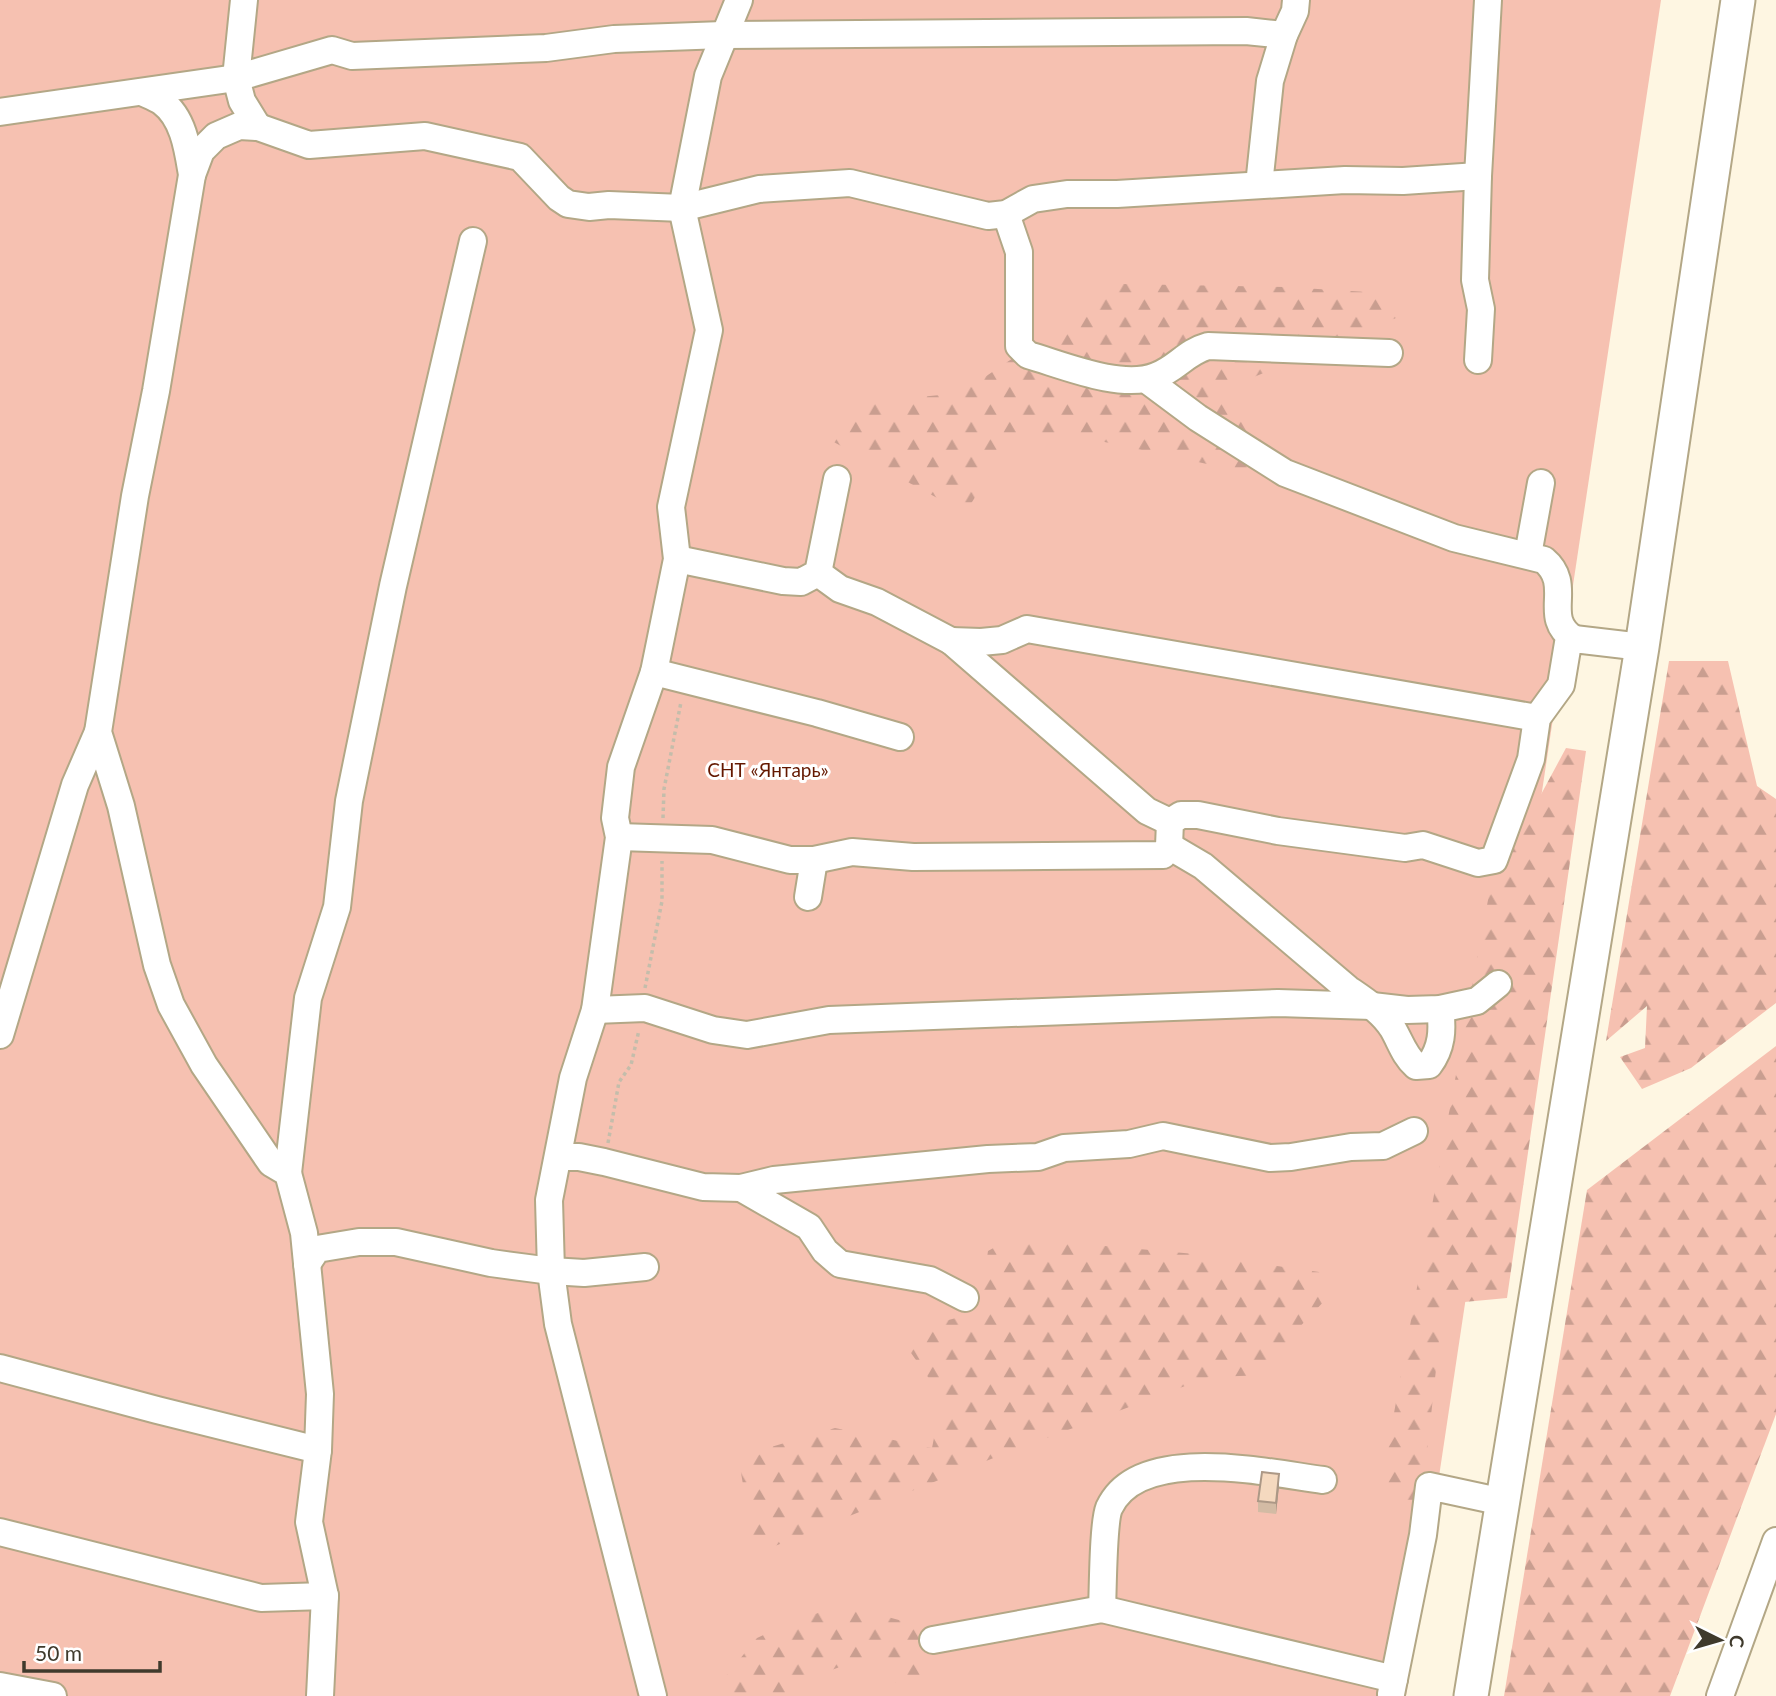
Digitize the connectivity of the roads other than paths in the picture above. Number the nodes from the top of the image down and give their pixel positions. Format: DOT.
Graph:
graph roads {
  1 [pos="244,0"];
  2 [pos="739,0"];
  3 [pos="1296,0"];
  4 [pos="1488,0"];
  5 [pos="1738,0"];
  6 [pos="723,35"];
  7 [pos="1284,35"];
  8 [pos="236,78"];
  9 [pos="142,92"];
  10 [pos="0,112"];
  11 [pos="258,127"];
  12 [pos="216,136"];
  13 [pos="192,175"];
  14 [pos="1478,176"];
  15 [pos="1259,185"];
  16 [pos="682,208"];
  17 [pos="1006,214"];
  18 [pos="473,241"];
  19 [pos="1389,352"];
  20 [pos="1478,360"];
  21 [pos="1147,380"];
  22 [pos="837,479"];
  23 [pos="1541,483"];
  24 [pos="1528,555"];
  25 [pos="677,559"];
  26 [pos="818,572"];
  27 [pos="1574,639"];
  28 [pos="951,641"];
  29 [pos="1642,647"];
  30 [pos="654,672"];
  31 [pos="1537,718"];
  32 [pos="98,732"];
  33 [pos="900,737"];
  34 [pos="1170,834"];
  35 [pos="619,837"];
  36 [pos="814,860"];
  37 [pos="808,897"];
  38 [pos="1498,984"];
  39 [pos="1372,1006"];
  40 [pos="1440,1009"];
  41 [pos="596,1010"];
  42 [pos="0,1035"];
  43 [pos="1414,1131"];
  44 [pos="560,1157"];
  45 [pos="288,1173"];
  46 [pos="741,1188"];
  47 [pos="307,1264"];
  48 [pos="645,1267"];
  49 [pos="551,1271"];
  50 [pos="965,1298"];
  51 [pos="0,1368"];
  52 [pos="318,1450"];
  53 [pos="1323,1480"];
  54 [pos="1503,1502"];
  55 [pos="0,1532"];
  56 [pos="1776,1541"];
  57 [pos="326,1596"];
  58 [pos="1102,1609"];
  59 [pos="933,1640"];
  60 [pos="0,1686"];
  61 [pos="1392,1688"];
  62 [pos="53,1696"];
  63 [pos="320,1696"];
  64 [pos="653,1696"];
  65 [pos="1471,1696"];
  66 [pos="1720,1696"];
  1 -- 8 [label="street"];
  2 -- 6 [label="street"];
  3 -- 7 [label="street"];
  4 -- 14 [label="street"];
  5 -- 29 [label="main road"];
  6 -- 7 [label="street"];
  6 -- 8 [label="street"];
  6 -- 16 [label="street"];
  7 -- 15 [label="street"];
  8 -- 9 [label="street"];
  8 -- 11 [label="street"];
  8 -- 12 [label="street"];
  9 -- 10 [label="street"];
  9 -- 13 [label="street"];
  11 -- 12 [label="street"];
  11 -- 16 [label="street"];
  12 -- 13 [label="street"];
  13 -- 32 [label="street"];
  14 -- 15 [label="street"];
  14 -- 20 [label="street"];
  15 -- 17 [label="street"];
  16 -- 17 [label="street"];
  16 -- 25 [label="street"];
  17 -- 21 [label="street"];
  18 -- 45 [label="street"];
  19 -- 21 [label="street"];
  21 -- 24 [label="street"];
  22 -- 26 [label="street"];
  23 -- 24 [label="street"];
  24 -- 27 [label="street"];
  25 -- 26 [label="street"];
  25 -- 30 [label="street"];
  26 -- 28 [label="street"];
  27 -- 29 [label="street"];
  27 -- 31 [label="street"];
  28 -- 31 [label="street"];
  28 -- 34 [label="street"];
  29 -- 54 [label="main road"];
  30 -- 33 [label="street"];
  30 -- 35 [label="street"];
  31 -- 34 [label="street"];
  32 -- 42 [label="street"];
  32 -- 45 [label="street"];
  34 -- 36 [label="street"];
  34 -- 39 [label="street"];
  35 -- 36 [label="street"];
  35 -- 41 [label="street"];
  36 -- 37 [label="street"];
  38 -- 40 [label="street"];
  39 -- 40 [label="street"];
  39 -- 40 [label="street"];
  39 -- 41 [label="street"];
  41 -- 44 [label="street"];
  43 -- 46 [label="street"];
  44 -- 46 [label="street"];
  44 -- 49 [label="street"];
  45 -- 47 [label="street"];
  46 -- 50 [label="street"];
  47 -- 49 [label="street"];
  47 -- 52 [label="street"];
  48 -- 49 [label="street"];
  49 -- 64 [label="street"];
  51 -- 52 [label="street"];
  52 -- 57 [label="street"];
  53 -- 58 [label="street"];
  54 -- 61 [label="street"];
  54 -- 65 [label="main road"];
  55 -- 57 [label="street"];
  56 -- 66 [label="street"];
  57 -- 63 [label="street"];
  58 -- 59 [label="street"];
  58 -- 61 [label="street"];
  60 -- 62 [label="street"];
}
